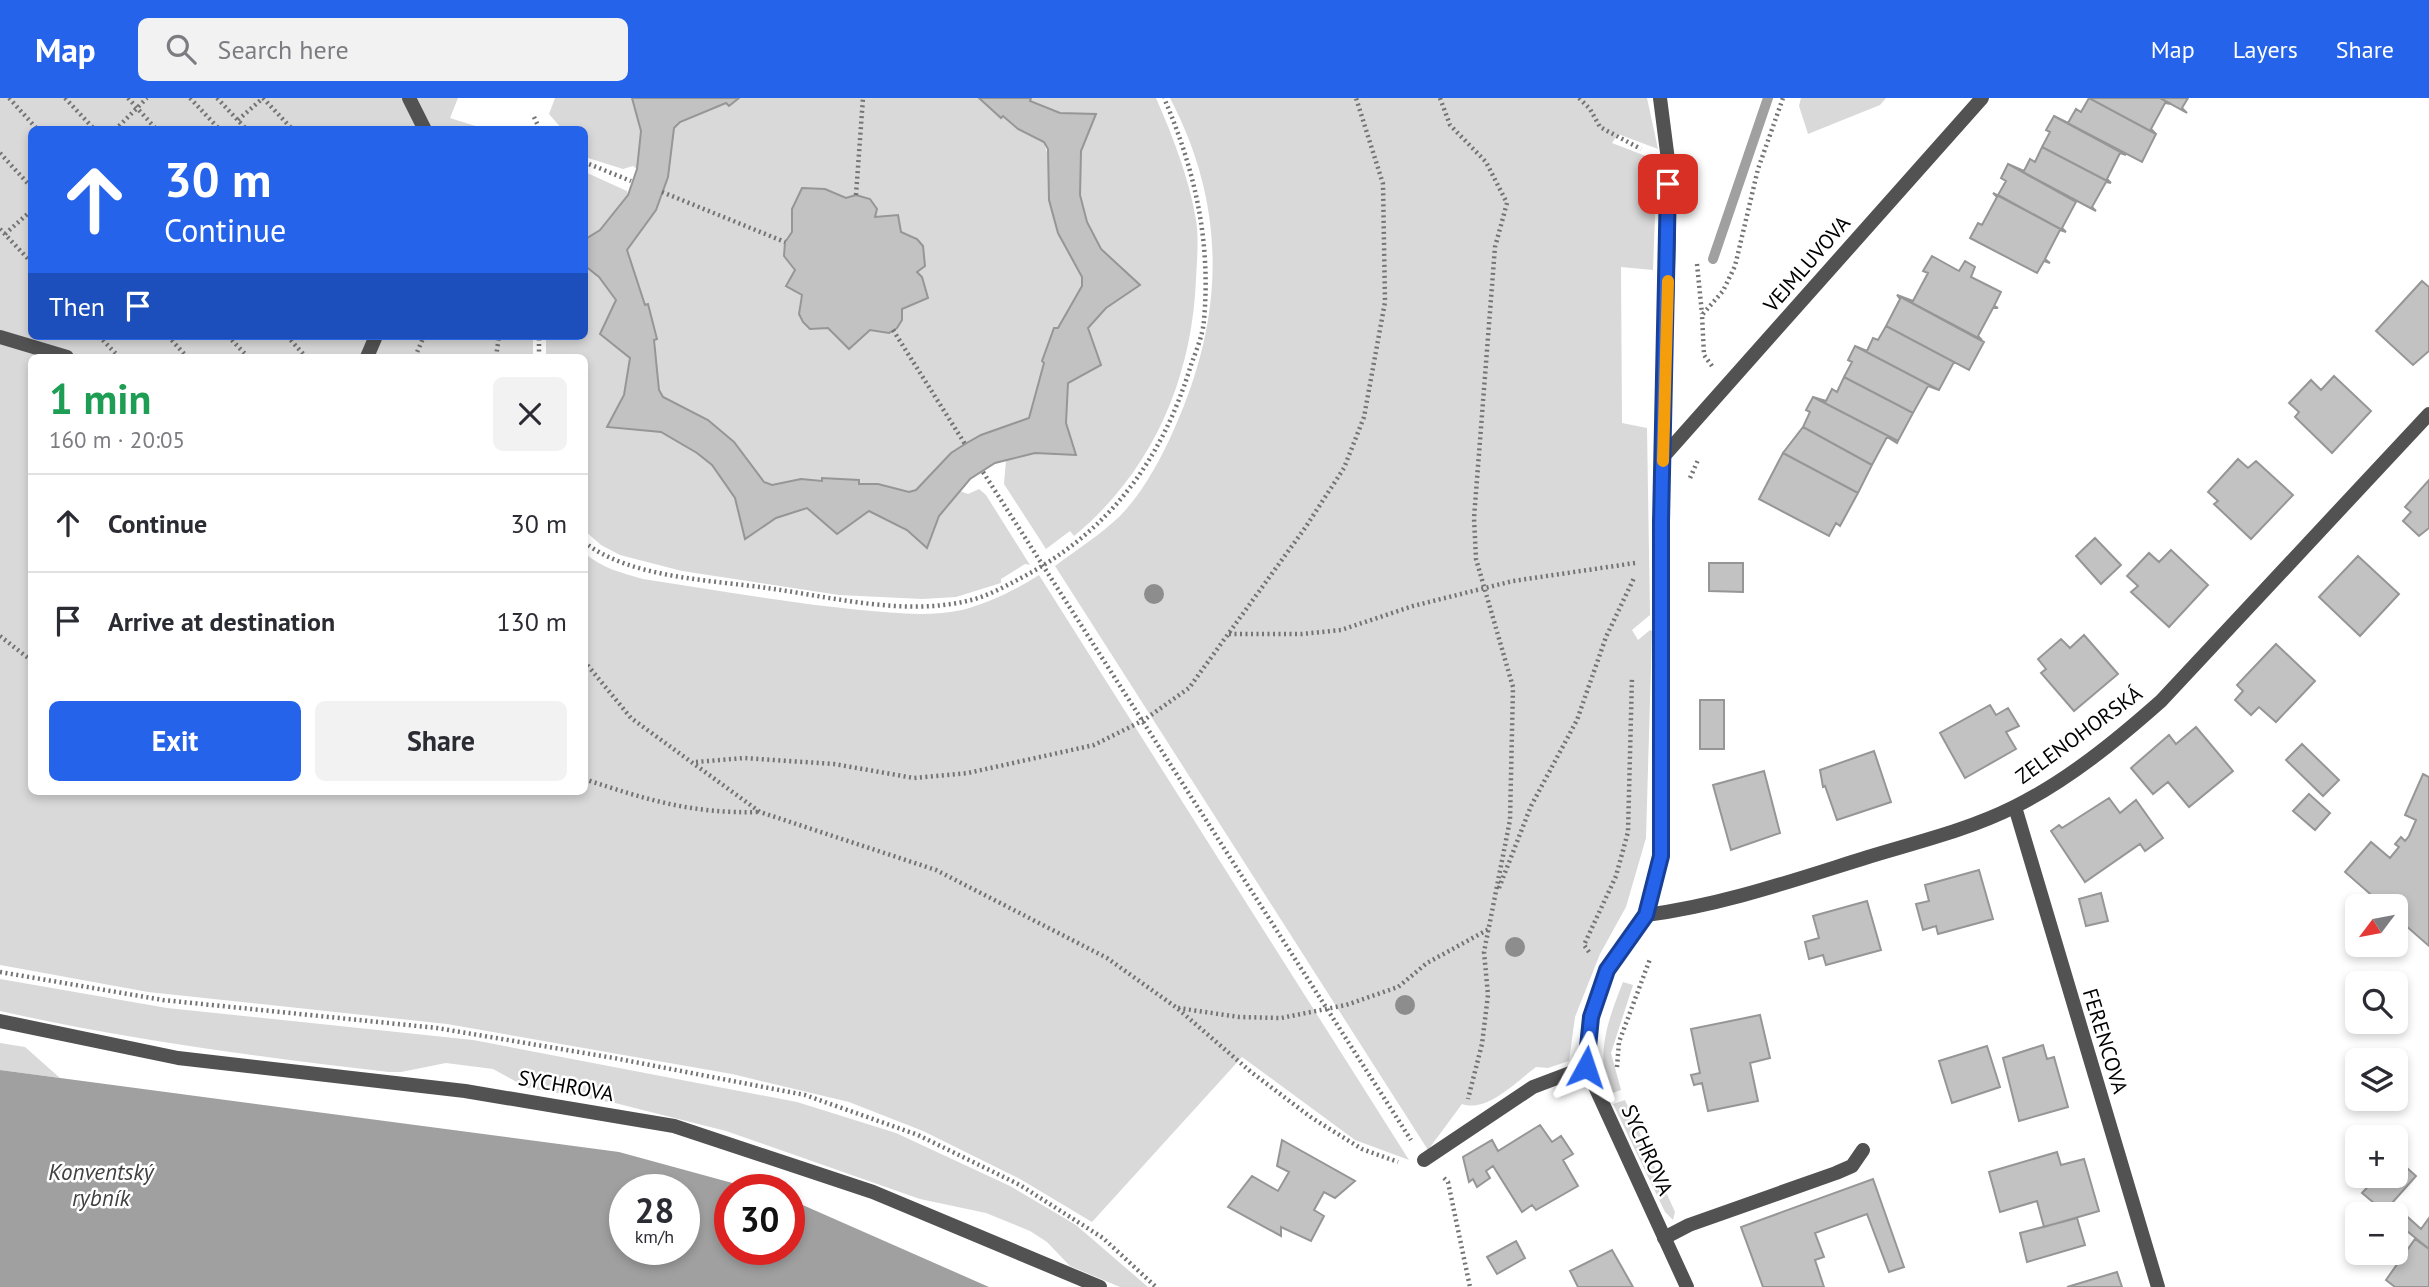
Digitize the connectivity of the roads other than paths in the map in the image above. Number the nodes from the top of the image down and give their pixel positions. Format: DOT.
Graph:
graph roads {
  1 [pos="409,98"];
  2 [pos="1660,98"];
  3 [pos="1982,98"];
  4 [pos="423,126"];
  5 [pos="0,337"];
  6 [pos="57,354"];
  7 [pos="2429,414"];
  8 [pos="1663,457"];
  9 [pos="2015,807"];
  10 [pos="1646,915"];
  11 [pos="0,1021"];
  12 [pos="1586,1067"];
  13 [pos="1863,1150"];
  14 [pos="1424,1160"];
  15 [pos="1664,1238"];
  16 [pos="1100,1287"];
  17 [pos="1687,1287"];
  18 [pos="2158,1287"];
  1 -- 4 [label="street"];
  2 -- 8 [label="street"];
  3 -- 8 [label="street, VEJMLUVOVA"];
  5 -- 6 [label="street"];
  7 -- 9 [label="street, ZELENOHORSKÁ"];
  8 -- 10 [label="street"];
  9 -- 10 [label="street, ZELENOHORSKÁ"];
  9 -- 18 [label="street, FERENCOVA"];
  10 -- 12 [label="street"];
  11 -- 16 [label="street, SYCHROVA"];
  12 -- 14 [label="street"];
  12 -- 15 [label="street, SYCHROVA"];
  13 -- 15 [label="street"];
  15 -- 17 [label="street, SYCHROVA"];
}
